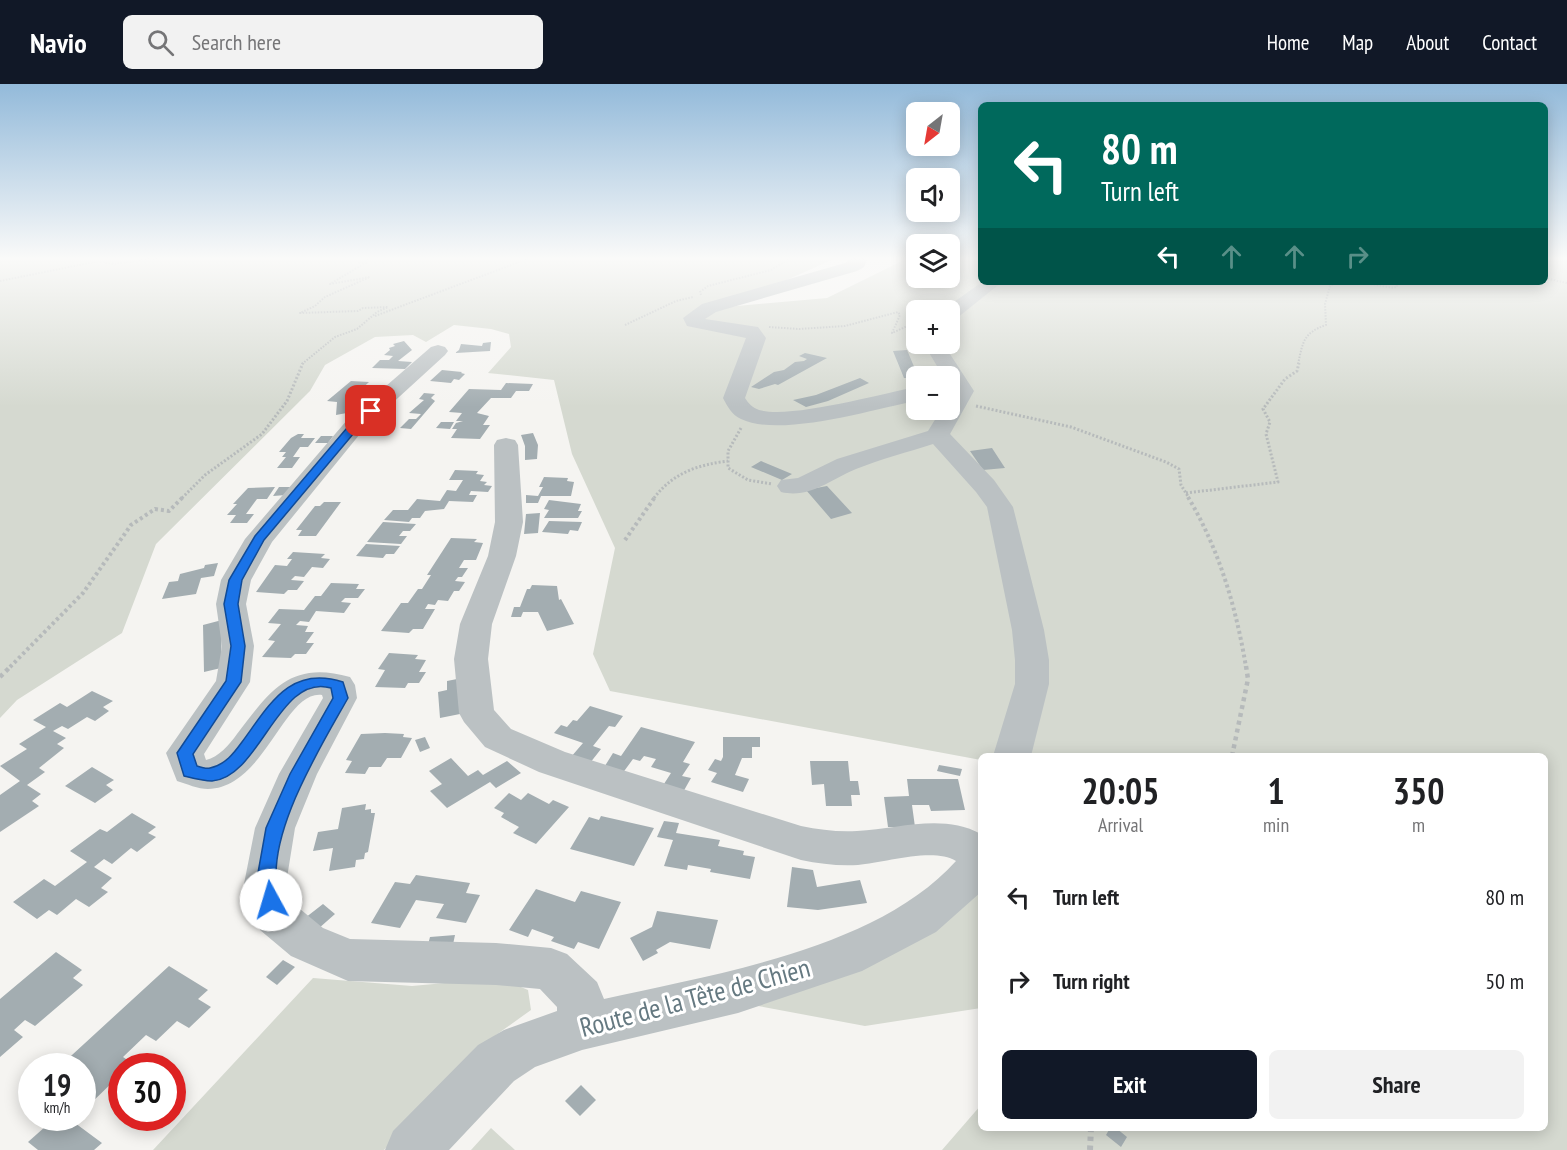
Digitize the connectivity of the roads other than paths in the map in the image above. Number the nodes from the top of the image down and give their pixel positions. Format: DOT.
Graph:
graph roads {
  1 [pos="712,308"];
  2 [pos="438,351"];
  3 [pos="937,357"];
  4 [pos="906,396"];
  5 [pos="938,435"];
  6 [pos="506,445"];
  7 [pos="790,486"];
  8 [pos="1013,753"];
  9 [pos="978,852"];
  10 [pos="978,860"];
  11 [pos="582,1027"];
  12 [pos="412,1150"];
  1 -- 4 [label="street"];
  2 -- 11 [label="street"];
  3 -- 5 [label="street"];
  5 -- 7 [label="street"];
  5 -- 8 [label="street"];
  6 -- 9 [label="street"];
  10 -- 11 [label="street, Route de la Tête de Chien"];
  11 -- 12 [label="street, Route de la Tête de Chien"];
}
